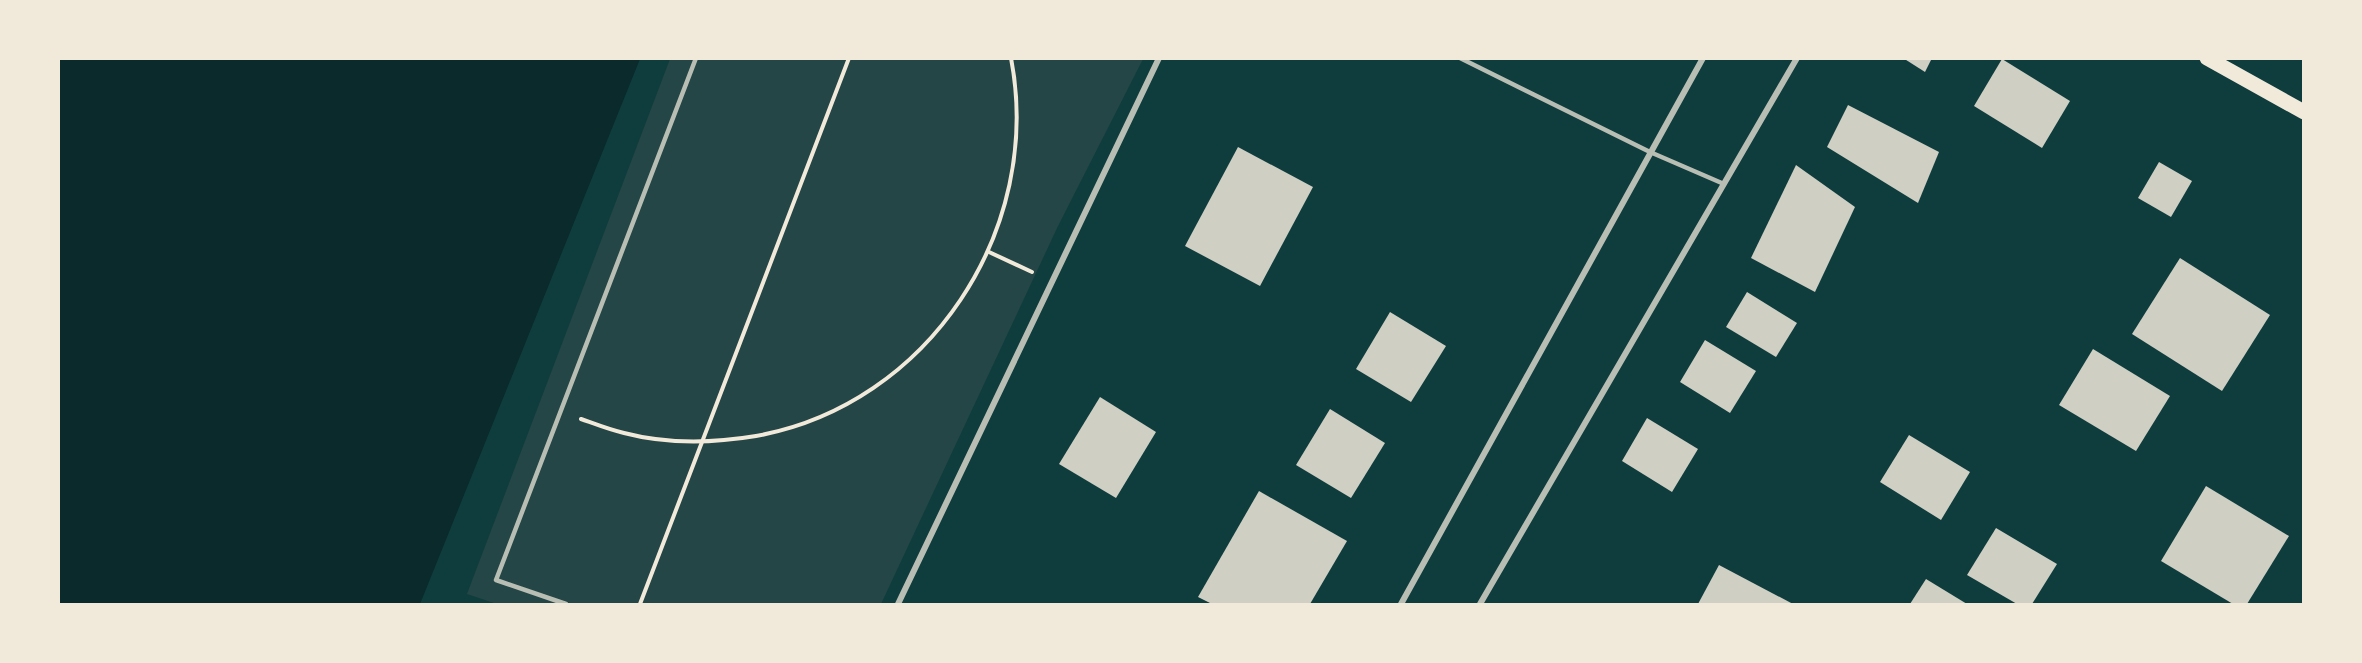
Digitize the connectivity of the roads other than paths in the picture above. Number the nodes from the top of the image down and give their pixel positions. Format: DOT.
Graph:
graph roads {
  1 [pos="696,58"];
  2 [pos="1159,58"];
  3 [pos="1460,58"];
  4 [pos="1703,58"];
  5 [pos="1797,58"];
  6 [pos="2206,58"];
  7 [pos="2304,112"];
  8 [pos="1650,152"];
  9 [pos="1724,184"];
  10 [pos="566,604"];
  11 [pos="898,604"];
  12 [pos="1401,604"];
  13 [pos="1480,604"];
  1 -- 10 [label="lane"];
  2 -- 11 [label="street"];
  3 -- 8 [label="lane"];
  4 -- 8 [label="street"];
  5 -- 9 [label="street"];
  6 -- 7 [label="main road"];
  8 -- 9 [label="lane"];
  8 -- 12 [label="street"];
  9 -- 13 [label="street"];
}
